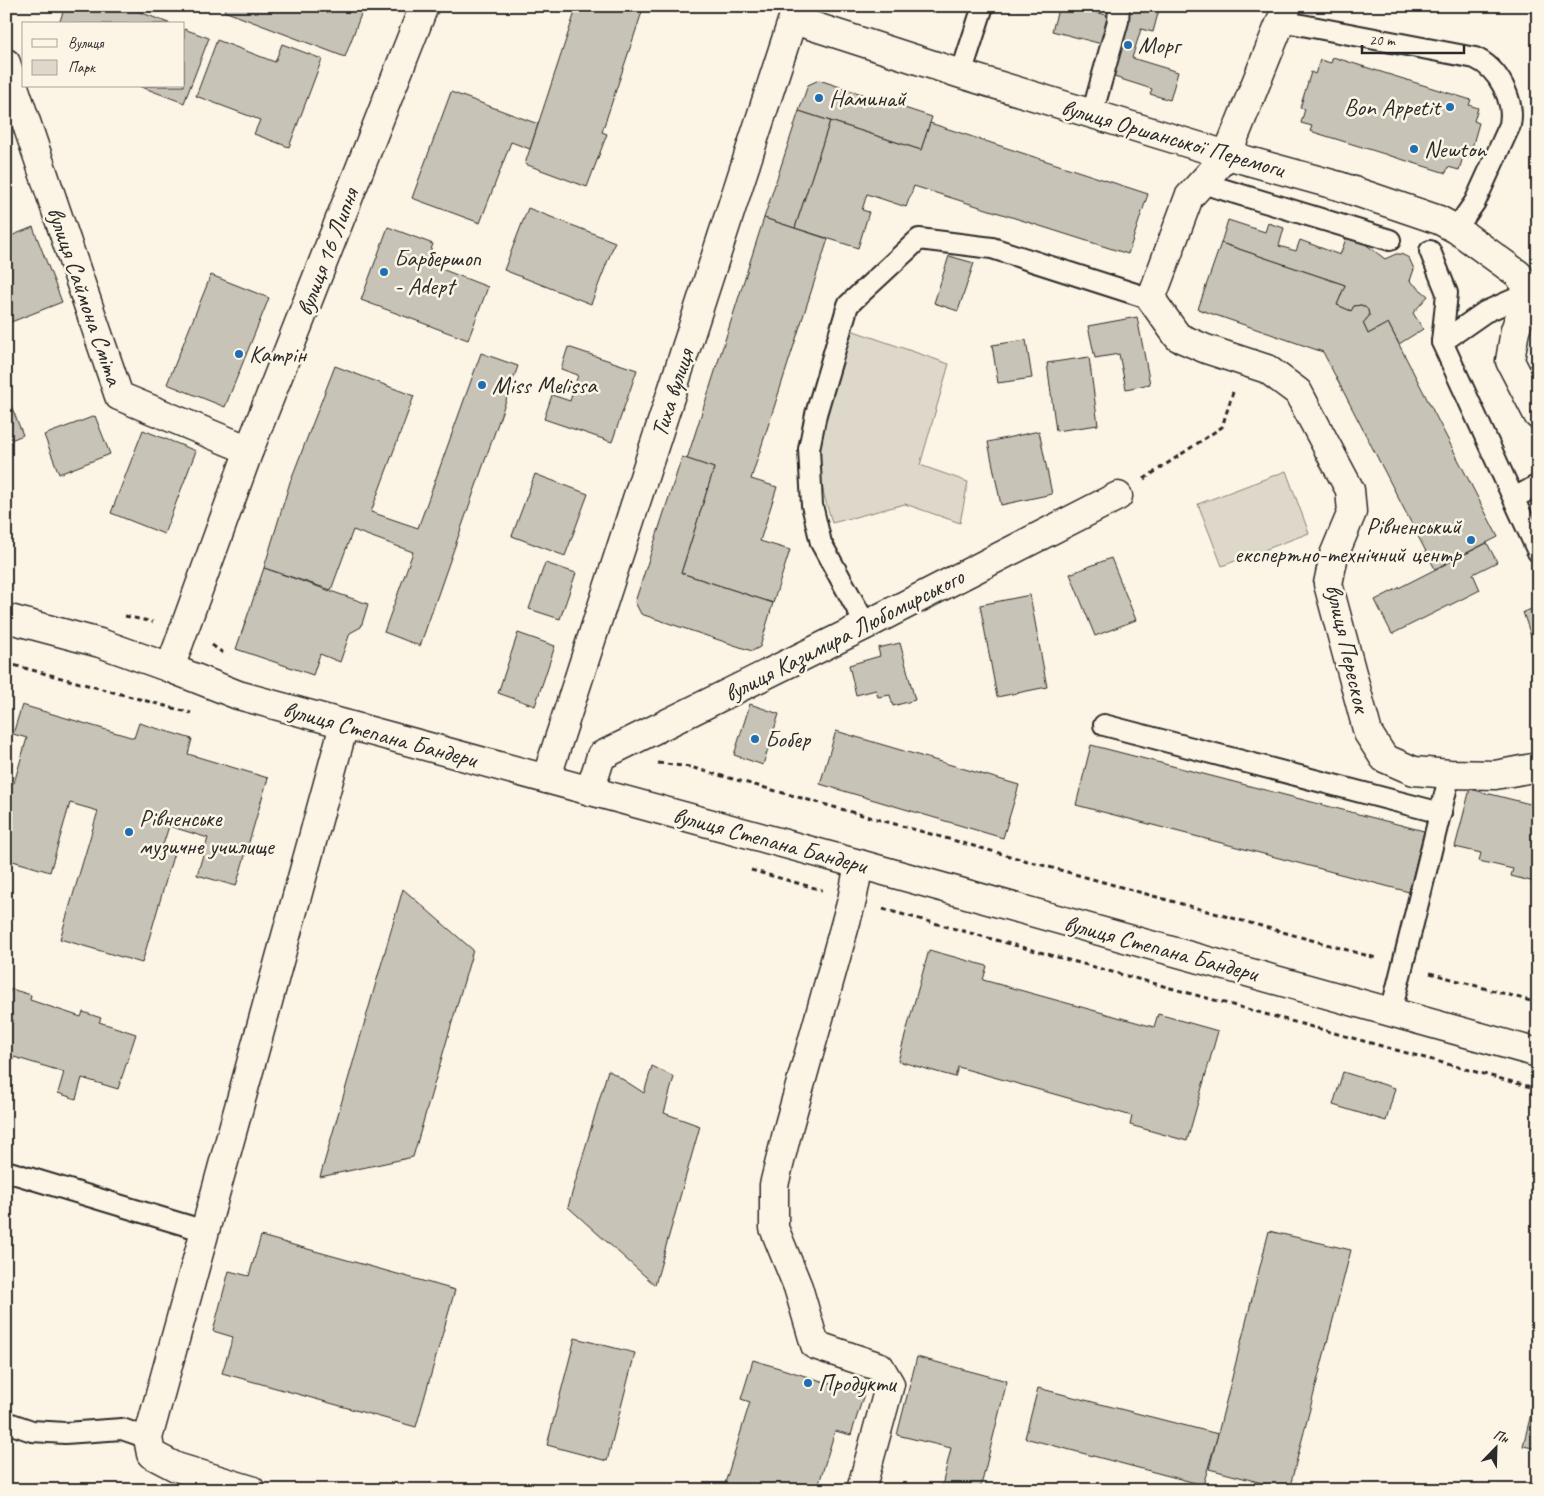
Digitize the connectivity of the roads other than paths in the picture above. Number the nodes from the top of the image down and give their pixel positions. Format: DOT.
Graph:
graph roads {
  1 [pos="424,6"];
  2 [pos="984,6"];
  3 [pos="1119,6"];
  4 [pos="796,13"];
  5 [pos="1284,14"];
  6 [pos="6,63"];
  7 [pos="961,74"];
  8 [pos="1092,114"];
  9 [pos="1227,155"];
  10 [pos="1202,183"];
  11 [pos="1456,229"];
  12 [pos="1390,240"];
  13 [pos="1430,251"];
  14 [pos="1535,290"];
  15 [pos="1151,299"];
  16 [pos="1442,342"];
  17 [pos="1538,415"];
  18 [pos="249,450"];
  19 [pos="1538,485"];
  20 [pos="1118,496"];
  21 [pos="1514,498"];
  22 [pos="1538,552"];
  23 [pos="6,618"];
  24 [pos="866,625"];
  25 [pos="170,668"];
  26 [pos="1104,724"];
  27 [pos="344,725"];
  28 [pos="1538,767"];
  29 [pos="1450,774"];
  30 [pos="546,779"];
  31 [pos="590,791"];
  32 [pos="1441,813"];
  33 [pos="859,864"];
  34 [pos="1391,1012"];
  35 [pos="1538,1053"];
  36 [pos="6,1171"];
  37 [pos="205,1231"];
  38 [pos="6,1422"];
  39 [pos="148,1438"];
  40 [pos="251,1490"];
  41 [pos="861,1490"];
  1 -- 18 [label="street, вулиця 16 Липня"];
  2 -- 7 [label="lane"];
  3 -- 8 [label="lane"];
  4 -- 7 [label="street, вулиця Оршанської Перемоги"];
  4 -- 30 [label="street, Тиха вулиця"];
  5 -- 9 [label="street"];
  5 -- 11 [label="lane"];
  6 -- 18 [label="street, вулиця Саймона Сміта"];
  7 -- 8 [label="street, вулиця Оршанської Перемоги"];
  8 -- 9 [label="street, вулиця Оршанської Перемоги"];
  9 -- 10 [label="street"];
  9 -- 11 [label="street, вулиця Оршанської Перемоги"];
  10 -- 12 [label="lane"];
  10 -- 15 [label="street"];
  11 -- 14 [label="street, вулиця Оршанської Перемоги"];
  13 -- 16 [label="lane"];
  14 -- 16 [label="lane"];
  14 -- 17 [label="street"];
  15 -- 24 [label="lane"];
  15 -- 29 [label="street, вулиця Перескок"];
  16 -- 21 [label="lane"];
  18 -- 25 [label="street, вулиця 16 Липня"];
  19 -- 21 [label="lane"];
  20 -- 24 [label="street, вулиця Казимира Любомирського"];
  21 -- 22 [label="lane"];
  23 -- 25 [label="street, вулиця Степана Бандери"];
  24 -- 31 [label="street, вулиця Казимира Любомирського"];
  25 -- 27 [label="street, вулиця Степана Бандери"];
  26 -- 32 [label="lane"];
  27 -- 30 [label="street, вулиця Степана Бандери"];
  27 -- 37 [label="street"];
  28 -- 29 [label="street, вулиця Перескок"];
  29 -- 32 [label="lane"];
  30 -- 31 [label="street, вулиця Степана Бандери"];
  31 -- 33 [label="street, вулиця Степана Бандери"];
  32 -- 34 [label="lane"];
  33 -- 34 [label="street, вулиця Степана Бандери"];
  33 -- 41 [label="street"];
  34 -- 35 [label="street, вулиця Степана Бандери"];
  36 -- 37 [label="lane"];
  37 -- 39 [label="street"];
  38 -- 39 [label="lane"];
  39 -- 40 [label="street"];
}
